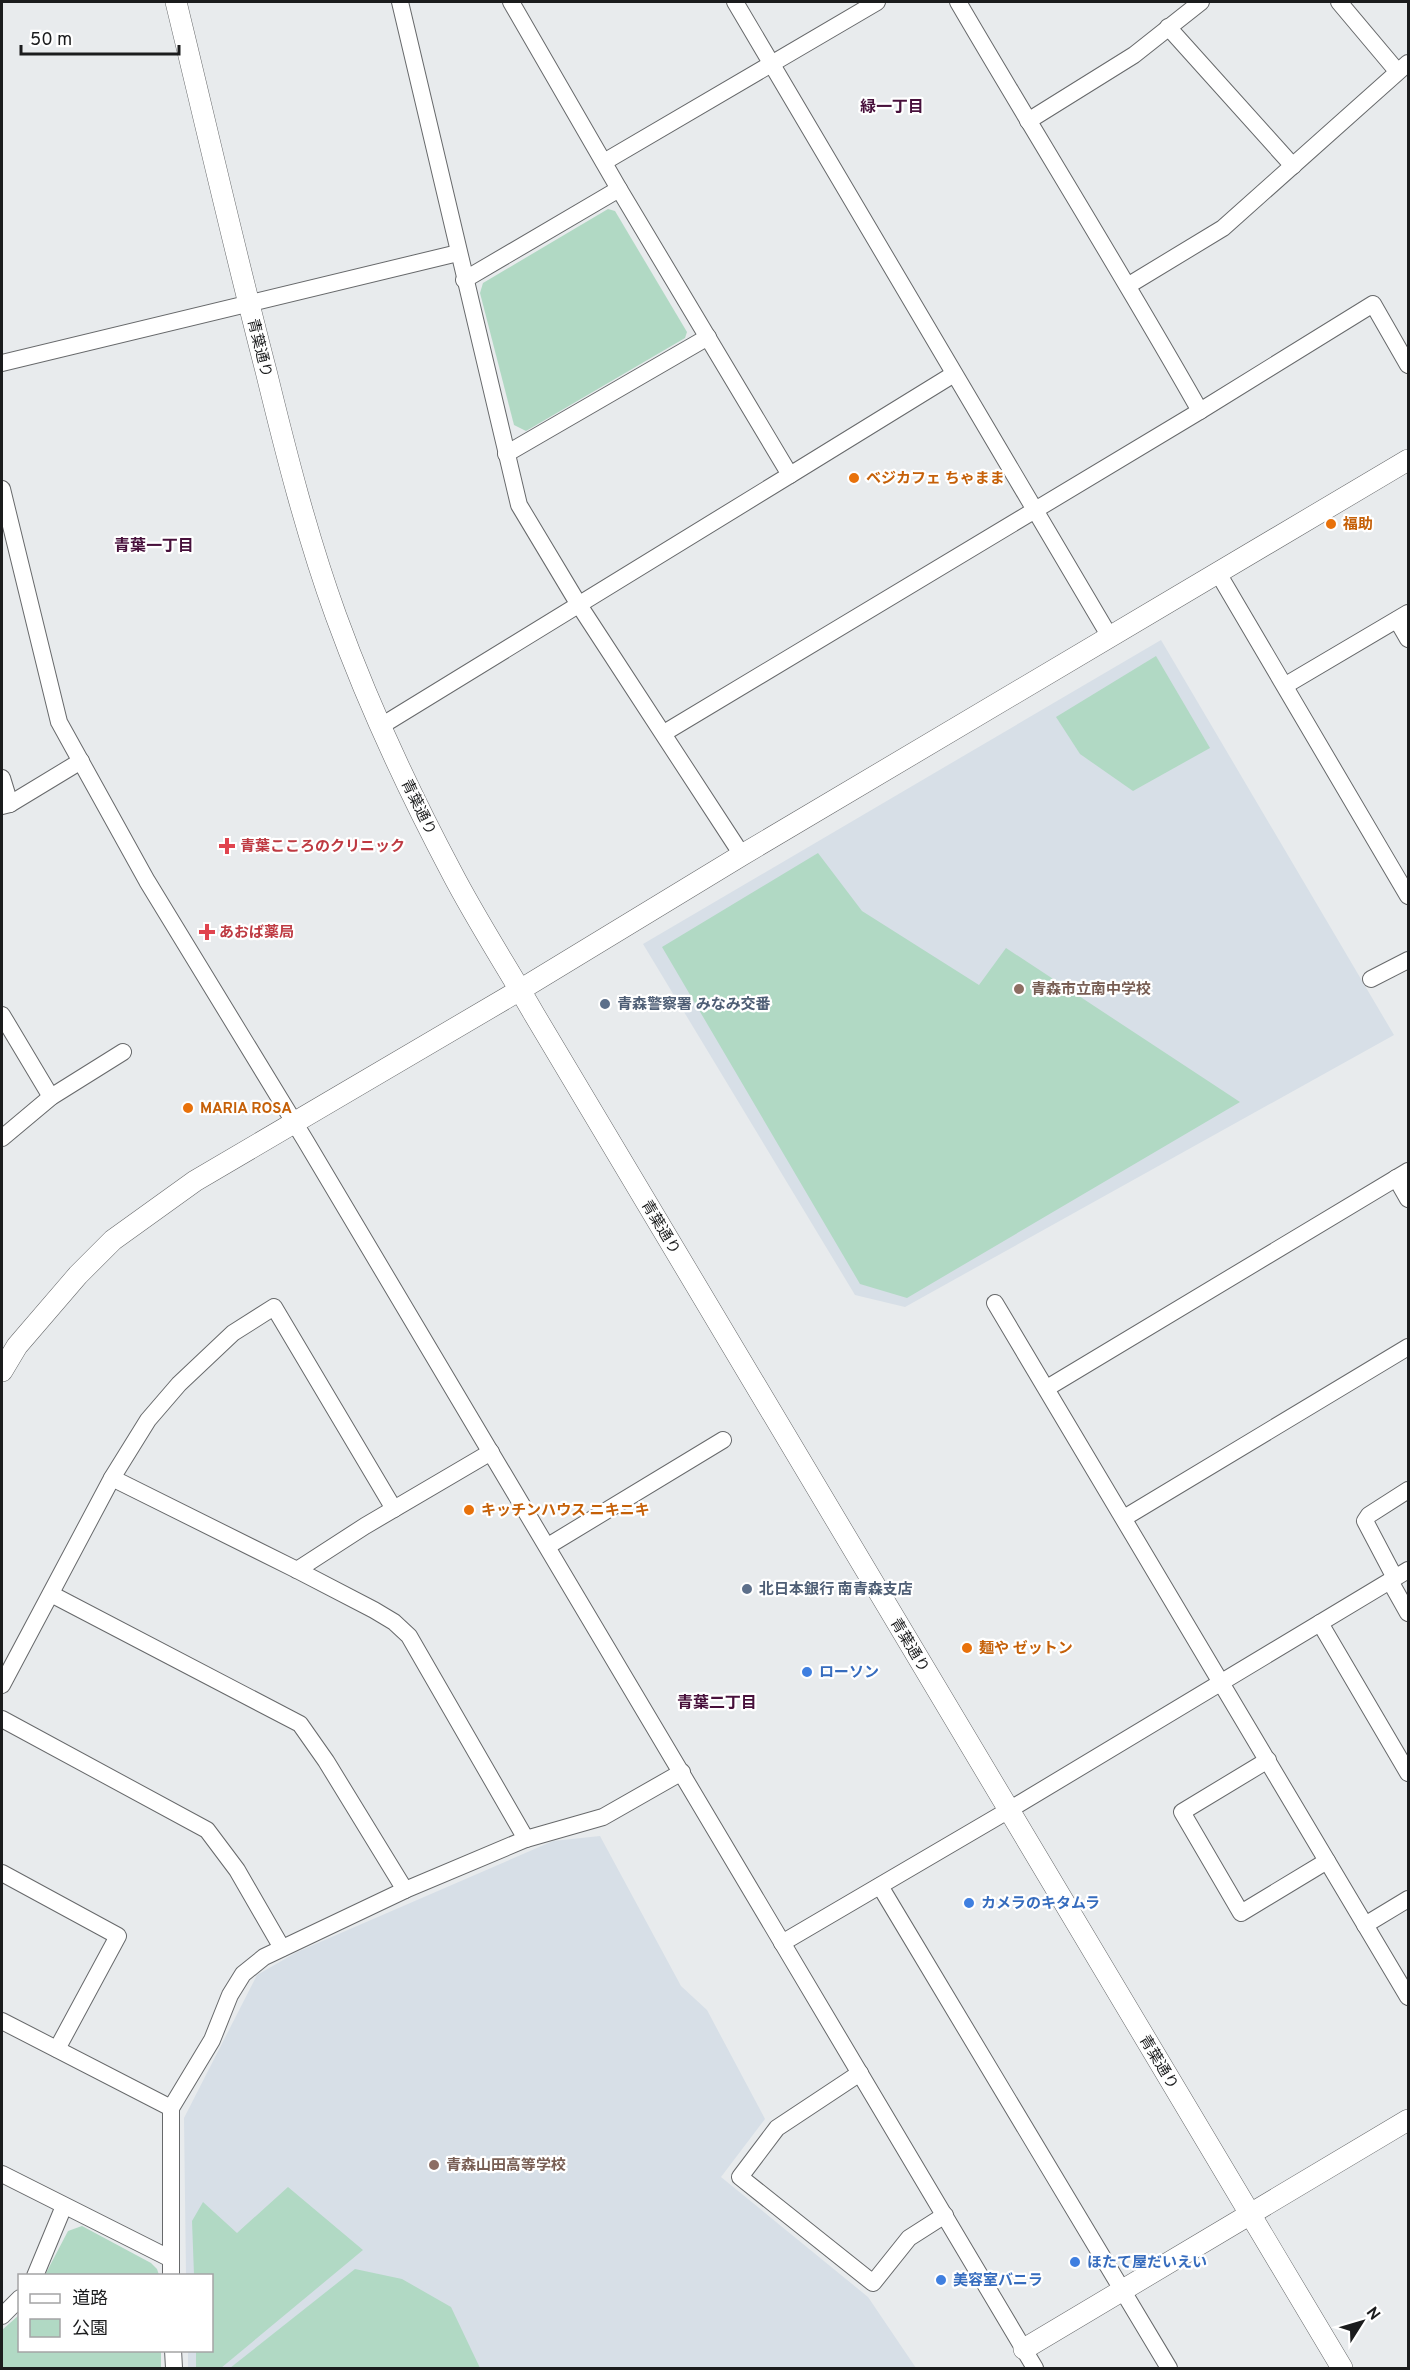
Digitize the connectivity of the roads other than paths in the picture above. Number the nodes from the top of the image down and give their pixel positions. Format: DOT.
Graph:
graph roads {
  1 [pos="176,2"];
  2 [pos="400,2"];
  3 [pos="511,2"];
  4 [pos="735,2"];
  5 [pos="877,2"];
  6 [pos="958,2"];
  7 [pos="1201,2"];
  8 [pos="1339,2"];
  9 [pos="1168,27"];
  10 [pos="773,64"];
  11 [pos="1403,67"];
  12 [pos="1028,121"];
  13 [pos="604,162"];
  14 [pos="1293,166"];
  15 [pos="619,189"];
  16 [pos="458,253"];
  17 [pos="464,280"];
  18 [pos="1129,285"];
  19 [pos="249,304"];
  20 [pos="708,337"];
  21 [pos="2,363"];
  22 [pos="1408,365"];
  23 [pos="954,374"];
  24 [pos="1200,411"];
  25 [pos="506,454"];
  26 [pos="1408,460"];
  27 [pos="790,475"];
  28 [pos="2,489"];
  29 [pos="1036,510"];
  30 [pos="1218,573"];
  31 [pos="579,605"];
  32 [pos="1403,616"];
  33 [pos="1110,637"];
  34 [pos="1408,639"];
  35 [pos="1286,685"];
  36 [pos="381,726"];
  37 [pos="664,733"];
  38 [pos="81,761"];
  39 [pos="2,778"];
  40 [pos="6,805"];
  41 [pos="742,855"];
  42 [pos="1408,896"];
  43 [pos="1408,960"];
  44 [pos="1371,979"];
  45 [pos="520,990"];
  46 [pos="2,1015"];
  47 [pos="123,1052"];
  48 [pos="51,1097"];
  49 [pos="294,1122"];
  50 [pos="2,1138"];
  51 [pos="1402,1174"];
  52 [pos="1408,1199"];
  53 [pos="995,1302"];
  54 [pos="1408,1347"];
  55 [pos="2,1371"];
  56 [pos="1047,1388"];
  57 [pos="723,1440"];
  58 [pos="491,1452"];
  59 [pos="112,1478"];
  60 [pos="1408,1490"];
  61 [pos="394,1509"];
  62 [pos="1124,1518"];
  63 [pos="548,1546"];
  64 [pos="297,1570"];
  65 [pos="1398,1577"];
  66 [pos="51,1594"];
  67 [pos="1408,1613"];
  68 [pos="1320,1623"];
  69 [pos="1222,1681"];
  70 [pos="2,1685"];
  71 [pos="2,1719"];
  72 [pos="1268,1760"];
  73 [pos="682,1772"];
  74 [pos="1408,1773"];
  75 [pos="1009,1810"];
  76 [pos="526,1839"];
  77 [pos="1327,1861"];
  78 [pos="2,1873"];
  79 [pos="880,1886"];
  80 [pos="405,1890"];
  81 [pos="1408,1899"];
  82 [pos="1365,1925"];
  83 [pos="782,1943"];
  84 [pos="282,1948"];
  85 [pos="1408,1997"];
  86 [pos="2,2021"];
  87 [pos="57,2049"];
  88 [pos="860,2073"];
  89 [pos="171,2108"];
  90 [pos="1408,2120"];
  91 [pos="2,2174"];
  92 [pos="64,2206"];
  93 [pos="1250,2214"];
  94 [pos="945,2215"];
  95 [pos="171,2267"];
  96 [pos="36,2274"];
  97 [pos="1122,2290"];
  98 [pos="18,2300"];
  99 [pos="2,2316"];
  100 [pos="1024,2349"];
  101 [pos="173,2352"];
  102 [pos="174,2368"];
  103 [pos="1035,2368"];
  104 [pos="1169,2368"];
  105 [pos="1342,2368"];
  1 -- 19 [label="street, 青葉通り"];
  2 -- 16 [label="street"];
  3 -- 13 [label="street"];
  4 -- 10 [label="street"];
  5 -- 10 [label="street"];
  6 -- 12 [label="street"];
  7 -- 9 [label="street"];
  8 -- 11 [label="street"];
  9 -- 12 [label="street"];
  9 -- 14 [label="street"];
  10 -- 13 [label="street"];
  10 -- 23 [label="street"];
  11 -- 14 [label="street"];
  12 -- 18 [label="street"];
  13 -- 15 [label="street"];
  14 -- 18 [label="street"];
  15 -- 17 [label="street"];
  15 -- 20 [label="street"];
  16 -- 17 [label="street"];
  16 -- 19 [label="street"];
  17 -- 25 [label="street"];
  18 -- 24 [label="street"];
  19 -- 21 [label="street"];
  19 -- 36 [label="street, 青葉通り"];
  20 -- 25 [label="street"];
  20 -- 27 [label="street"];
  22 -- 24 [label="street"];
  23 -- 27 [label="street"];
  23 -- 29 [label="street"];
  24 -- 29 [label="street"];
  25 -- 31 [label="street"];
  26 -- 30 [label="street"];
  27 -- 31 [label="street"];
  28 -- 38 [label="street"];
  29 -- 33 [label="street"];
  29 -- 37 [label="street"];
  30 -- 33 [label="street"];
  30 -- 35 [label="street"];
  31 -- 36 [label="street"];
  31 -- 37 [label="street"];
  32 -- 34 [label="street"];
  32 -- 35 [label="street"];
  33 -- 41 [label="street"];
  35 -- 42 [label="street"];
  36 -- 45 [label="street, 青葉通り"];
  37 -- 41 [label="street"];
  38 -- 40 [label="street"];
  38 -- 49 [label="street"];
  39 -- 40 [label="street"];
  41 -- 45 [label="street"];
  43 -- 44 [label="street"];
  45 -- 49 [label="street"];
  45 -- 75 [label="street, 青葉通り"];
  46 -- 48 [label="street"];
  47 -- 48 [label="street"];
  48 -- 50 [label="street"];
  49 -- 55 [label="street"];
  49 -- 58 [label="street"];
  51 -- 52 [label="street"];
  51 -- 56 [label="street"];
  53 -- 56 [label="street"];
  54 -- 62 [label="street"];
  56 -- 62 [label="street"];
  57 -- 63 [label="street"];
  58 -- 61 [label="street"];
  58 -- 63 [label="street"];
  59 -- 61 [label="street"];
  59 -- 64 [label="street"];
  59 -- 66 [label="street"];
  60 -- 65 [label="street"];
  61 -- 64 [label="street"];
  62 -- 69 [label="street"];
  63 -- 73 [label="street"];
  64 -- 76 [label="street"];
  65 -- 67 [label="street"];
  65 -- 68 [label="street"];
  66 -- 70 [label="street"];
  66 -- 80 [label="street"];
  68 -- 69 [label="street"];
  68 -- 74 [label="street"];
  69 -- 72 [label="street"];
  69 -- 75 [label="street"];
  71 -- 84 [label="street"];
  72 -- 77 [label="street"];
  72 -- 77 [label="street"];
  73 -- 76 [label="street"];
  73 -- 83 [label="street"];
  75 -- 79 [label="street"];
  75 -- 93 [label="street, 青葉通り"];
  76 -- 80 [label="street"];
  77 -- 82 [label="street"];
  78 -- 87 [label="street"];
  79 -- 83 [label="street"];
  79 -- 97 [label="street"];
  80 -- 84 [label="street"];
  81 -- 82 [label="street"];
  82 -- 85 [label="street"];
  83 -- 88 [label="street"];
  84 -- 89 [label="street"];
  86 -- 87 [label="street"];
  87 -- 89 [label="street"];
  88 -- 94 [label="street"];
  88 -- 94 [label="street"];
  89 -- 95 [label="street"];
  90 -- 93 [label="street"];
  91 -- 92 [label="street"];
  92 -- 95 [label="street"];
  92 -- 96 [label="street"];
  93 -- 97 [label="street"];
  93 -- 105 [label="street, 青葉通り"];
  94 -- 100 [label="street"];
  97 -- 100 [label="street"];
  97 -- 104 [label="street"];
  98 -- 99 [label="street"];
  100 -- 103 [label="street"];
  101 -- 102 [label="street"];
}
